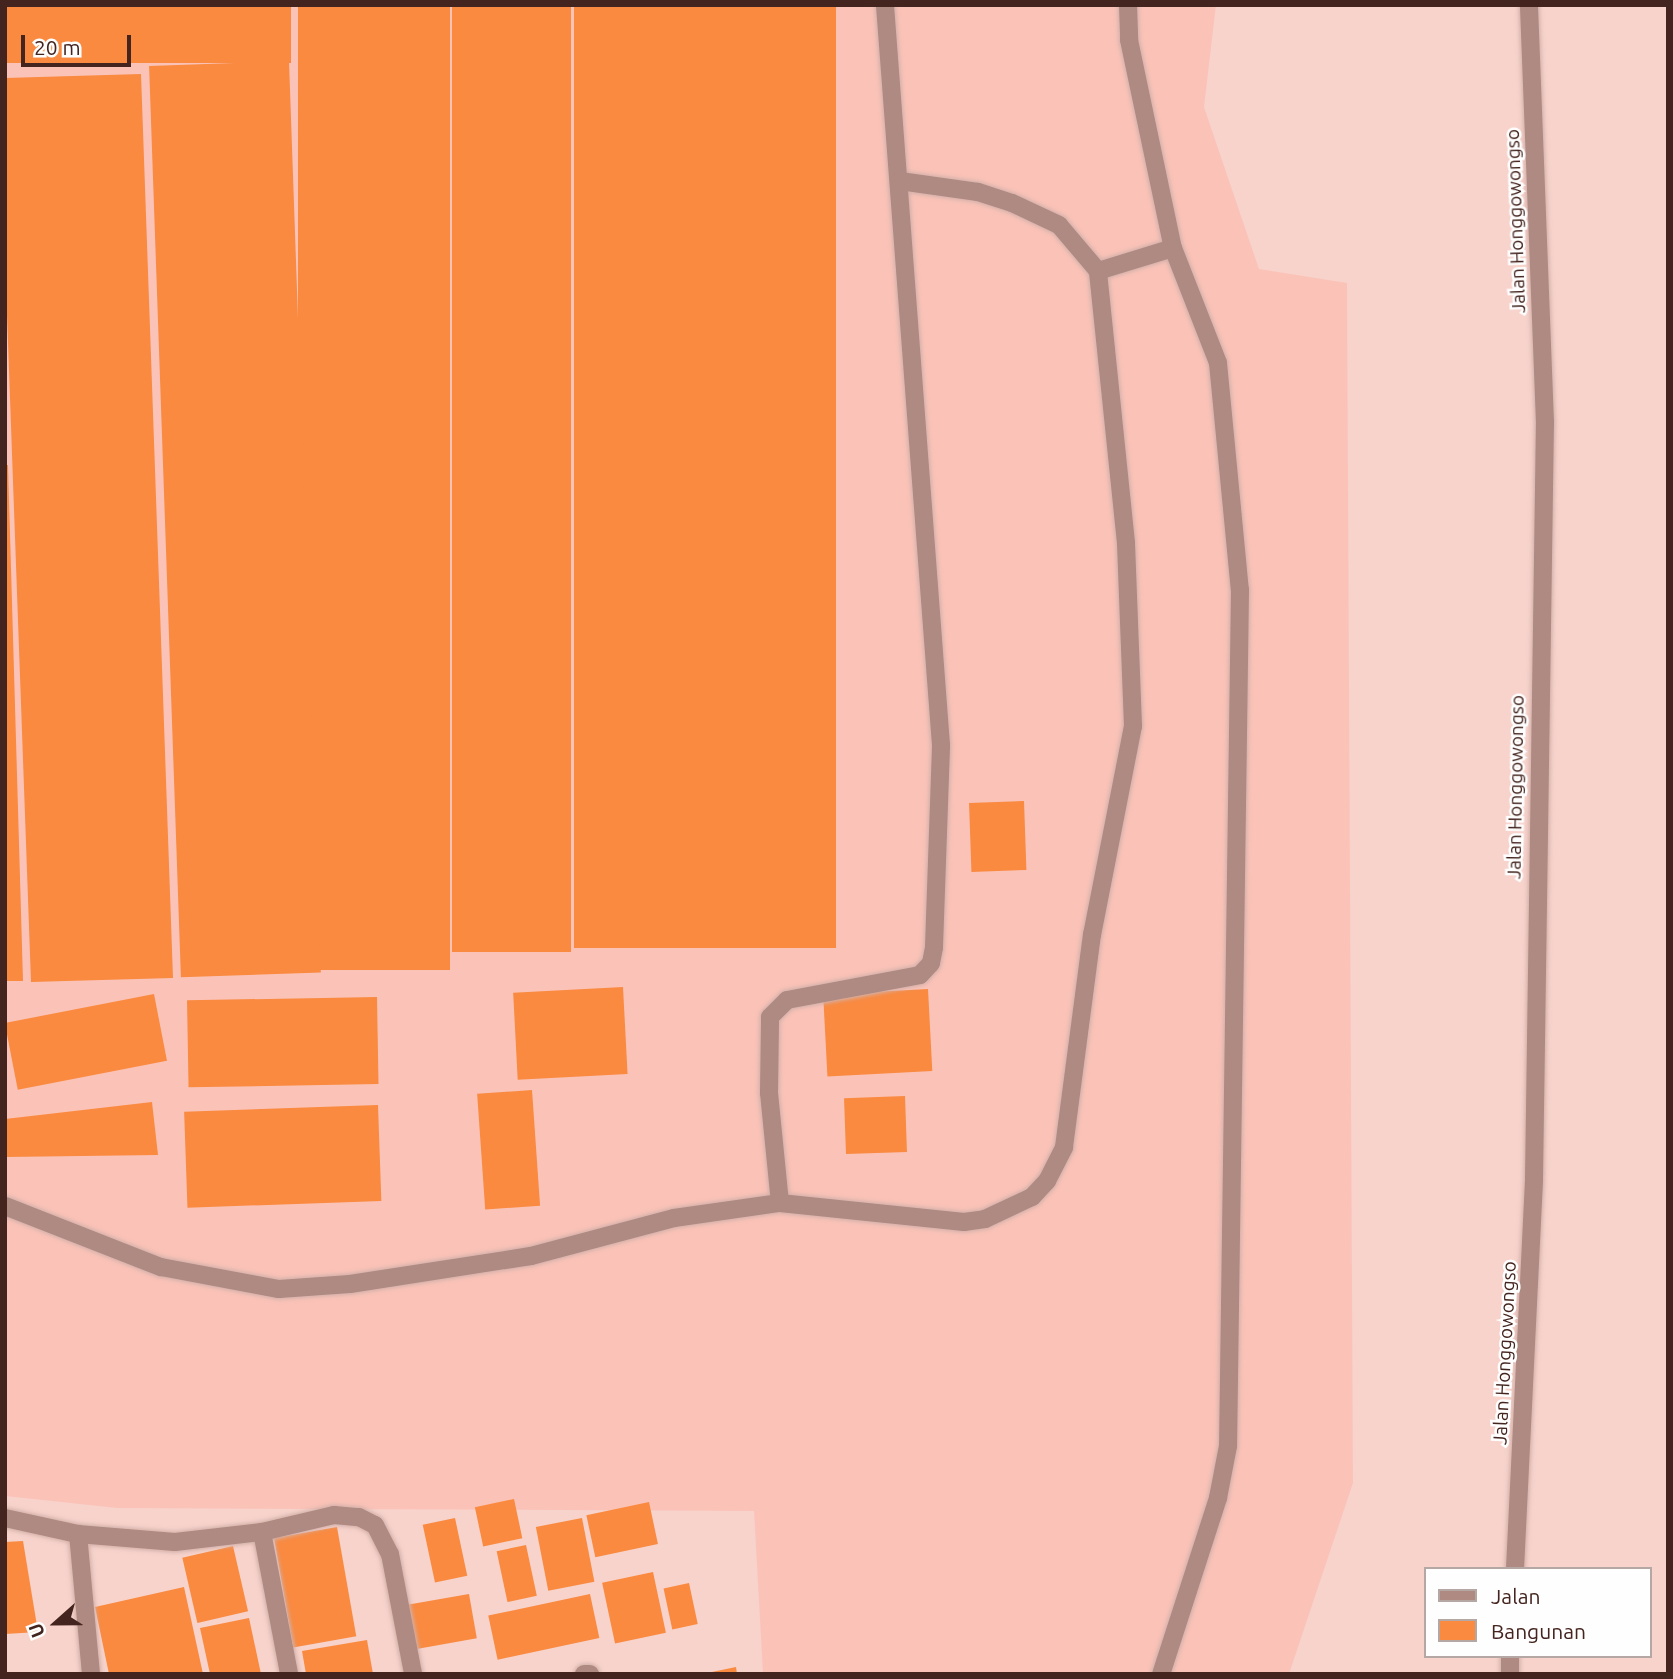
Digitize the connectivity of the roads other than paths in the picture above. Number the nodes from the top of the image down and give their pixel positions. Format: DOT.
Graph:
graph roads {
  1 [pos="885,5"];
  2 [pos="1128,5"];
  3 [pos="1529,5"];
  4 [pos="900,181"];
  5 [pos="1173,248"];
  6 [pos="1098,271"];
  7 [pos="779,1203"];
  8 [pos="5,1206"];
  9 [pos="5,1518"];
  10 [pos="262,1532"];
  11 [pos="78,1534"];
  12 [pos="1515,1567"];
  13 [pos="91,1674"];
  14 [pos="289,1674"];
  15 [pos="414,1674"];
  16 [pos="584,1674"];
  17 [pos="590,1674"];
  18 [pos="1161,1674"];
  1 -- 4 [label="street"];
  2 -- 5 [label="street"];
  3 -- 12 [label="street, Jalan Honggowongso"];
  4 -- 6 [label="street"];
  4 -- 7 [label="street"];
  5 -- 6 [label="street"];
  5 -- 18 [label="street"];
  6 -- 7 [label="street"];
  7 -- 8 [label="street"];
  9 -- 11 [label="street"];
  10 -- 11 [label="street"];
  10 -- 14 [label="street"];
  10 -- 15 [label="street"];
  11 -- 13 [label="street"];
  16 -- 17 [label="street"];
}
